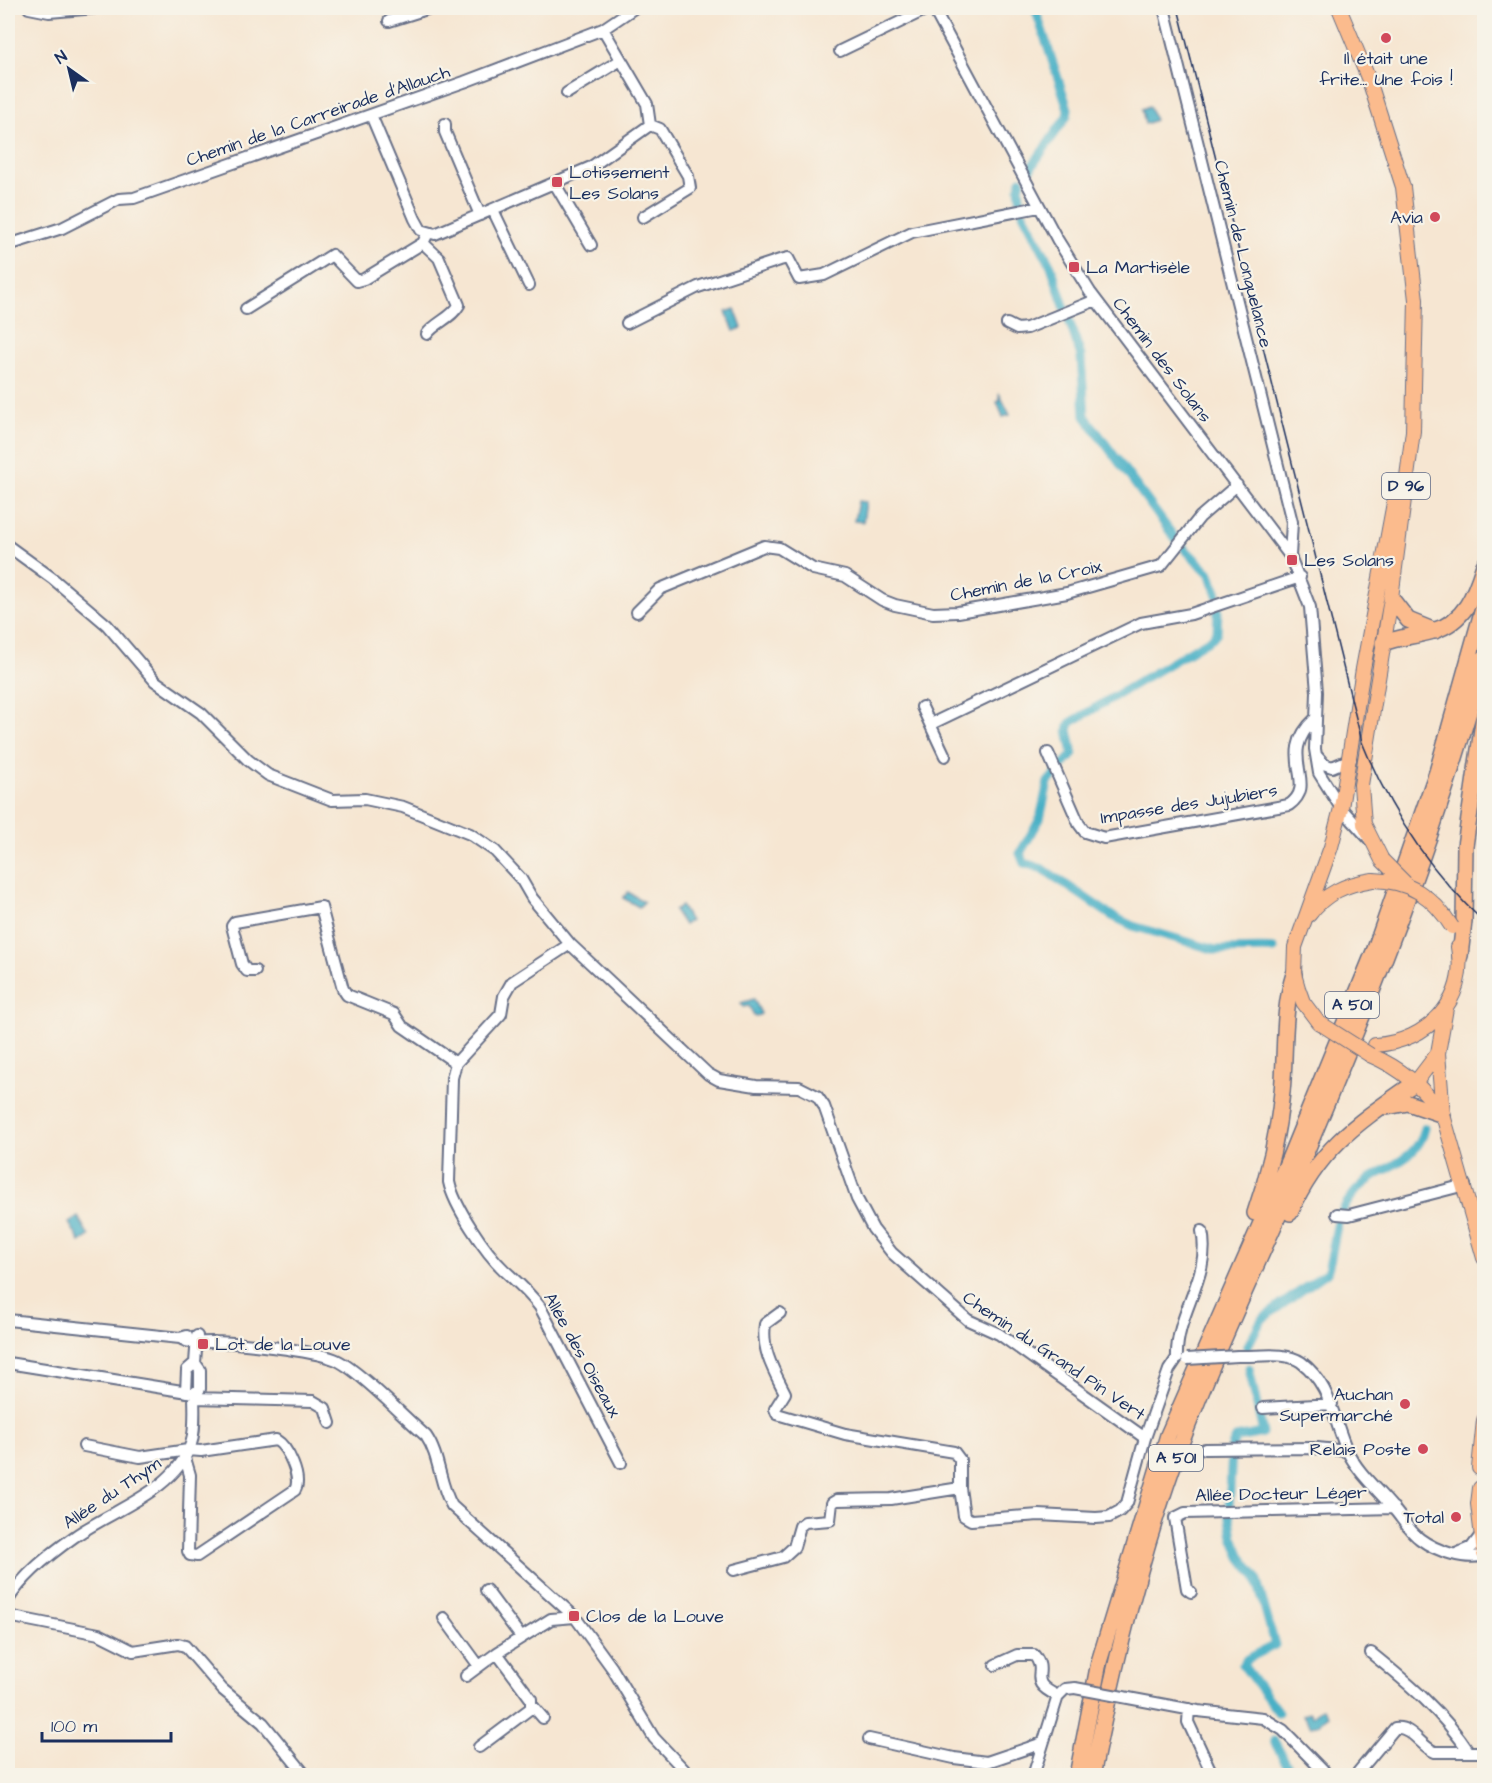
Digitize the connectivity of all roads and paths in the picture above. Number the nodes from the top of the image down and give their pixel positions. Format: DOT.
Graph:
graph roads {
  1 [pos="29,8"];
  2 [pos="96,8"];
  3 [pos="430,8"];
  4 [pos="634,8"];
  5 [pos="931,8"];
  6 [pos="1164,8"];
  7 [pos="1339,8"];
  8 [pos="52,10"];
  9 [pos="388,21"];
  10 [pos="603,29"];
  11 [pos="840,51"];
  12 [pos="621,60"];
  13 [pos="567,93"];
  14 [pos="371,115"];
  15 [pos="446,124"];
  16 [pos="650,125"];
  17 [pos="555,184"];
  18 [pos="1040,207"];
  19 [pos="493,210"];
  20 [pos="480,215"];
  21 [pos="643,217"];
  22 [pos="425,238"];
  23 [pos="8,245"];
  24 [pos="591,245"];
  25 [pos="529,285"];
  26 [pos="1096,300"];
  27 [pos="246,309"];
  28 [pos="627,323"];
  29 [pos="1007,324"];
  30 [pos="427,334"];
  31 [pos="1414,398"];
  32 [pos="1237,485"];
  33 [pos="1287,509"];
  34 [pos="1275,534"];
  35 [pos="8,546"];
  36 [pos="1290,556"];
  37 [pos="1485,565"];
  38 [pos="1300,577"];
  39 [pos="1281,583"];
  40 [pos="1305,591"];
  41 [pos="1391,598"];
  42 [pos="1485,605"];
  43 [pos="637,612"];
  44 [pos="1435,631"];
  45 [pos="1383,643"];
  46 [pos="1485,658"];
  47 [pos="1361,698"];
  48 [pos="922,707"];
  49 [pos="1485,715"];
  50 [pos="1315,719"];
  51 [pos="931,724"];
  52 [pos="1352,752"];
  53 [pos="1048,753"];
  54 [pos="945,756"];
  55 [pos="1316,756"];
  56 [pos="1341,808"];
  57 [pos="1370,840"];
  58 [pos="1407,885"];
  59 [pos="1304,922"];
  60 [pos="1458,924"];
  61 [pos="570,944"];
  62 [pos="1460,956"];
  63 [pos="255,971"];
  64 [pos="1294,974"];
  65 [pos="1446,1008"];
  66 [pos="1373,1050"];
  67 [pos="1438,1053"];
  68 [pos="456,1063"];
  69 [pos="1416,1082"];
  70 [pos="1373,1113"];
  71 [pos="1443,1115"];
  72 [pos="1465,1185"];
  73 [pos="1340,1215"];
  74 [pos="1202,1231"];
  75 [pos="1485,1258"];
  76 [pos="780,1313"];
  77 [pos="8,1320"];
  78 [pos="1218,1320"];
  79 [pos="197,1340"];
  80 [pos="1182,1358"];
  81 [pos="8,1363"];
  82 [pos="1210,1374"];
  83 [pos="193,1393"];
  84 [pos="1332,1404"];
  85 [pos="1263,1408"];
  86 [pos="1485,1420"];
  87 [pos="330,1423"];
  88 [pos="1145,1438"];
  89 [pos="84,1446"];
  90 [pos="1205,1449"];
  91 [pos="1347,1451"];
  92 [pos="187,1454"];
  93 [pos="621,1463"];
  94 [pos="1482,1465"];
  95 [pos="960,1488"];
  96 [pos="1482,1490"];
  97 [pos="1394,1508"];
  98 [pos="1481,1534"];
  99 [pos="1456,1554"];
  100 [pos="1485,1554"];
  101 [pos="734,1570"];
  102 [pos="486,1590"];
  103 [pos="1191,1592"];
  104 [pos="8,1600"];
  105 [pos="8,1616"];
  106 [pos="575,1617"];
  107 [pos="444,1618"];
  108 [pos="521,1637"];
  109 [pos="496,1653"];
  110 [pos="1371,1653"];
  111 [pos="996,1665"];
  112 [pos="479,1666"];
  113 [pos="466,1676"];
  114 [pos="1058,1695"];
  115 [pos="531,1704"];
  116 [pos="1189,1709"];
  117 [pos="543,1718"];
  118 [pos="869,1739"];
  119 [pos="1043,1743"];
  120 [pos="479,1748"];
  121 [pos="1469,1752"];
  122 [pos="1485,1752"];
  123 [pos="1358,1774"];
  124 [pos="306,1776"];
  125 [pos="690,1776"];
  126 [pos="1033,1776"];
  127 [pos="1077,1776"];
  128 [pos="1092,1776"];
  129 [pos="1213,1776"];
  130 [pos="1328,1776"];
  1 -- 8 [label="street"];
  2 -- 8 [label="street"];
  3 -- 9 [label="street"];
  4 -- 10 [label="street, Chemin de la Carreirade d'Allauch"];
  5 -- 11 [label="street"];
  5 -- 18 [label="street, Chemin des Solans"];
  6 -- 33 [label="street, Chemin de Longuelance"];
  7 -- 31 [label="main road, D 96"];
  10 -- 12 [label="street"];
  10 -- 14 [label="street, Chemin de la Carreirade d'Allauch"];
  12 -- 13 [label="street"];
  12 -- 16 [label="street"];
  14 -- 22 [label="street"];
  14 -- 23 [label="street, Chemin de la Carreirade d'Allauch"];
  15 -- 20 [label="street"];
  16 -- 17 [label="street"];
  16 -- 21 [label="street"];
  17 -- 19 [label="street"];
  17 -- 24 [label="street"];
  18 -- 26 [label="street, Chemin des Solans"];
  18 -- 28 [label="street"];
  19 -- 20 [label="street"];
  19 -- 25 [label="street"];
  20 -- 22 [label="street"];
  22 -- 27 [label="street"];
  22 -- 30 [label="street"];
  26 -- 29 [label="street"];
  26 -- 32 [label="street, Chemin des Solans"];
  31 -- 41 [label="main road, D 96"];
  31 -- 47 [label="main road, D 96"];
  32 -- 34 [label="street, Chemin des Solans"];
  32 -- 43 [label="street, Chemin de la Croix"];
  33 -- 34 [label="street"];
  33 -- 36 [label="street, Chemin de Longuelance"];
  34 -- 36 [label="street, Chemin des Solans"];
  35 -- 61 [label="street, Chemin du Grand Pin Vert"];
  36 -- 38 [label="street, Chemin des Solans"];
  37 -- 44 [label="highway"];
  38 -- 39 [label="street"];
  38 -- 40 [label="street, Chemin des Solans"];
  39 -- 40 [label="street"];
  39 -- 51 [label="street"];
  40 -- 50 [label="street, Chemin des Solans"];
  41 -- 44 [label="highway"];
  41 -- 45 [label="main road, D 96"];
  42 -- 78 [label="highway, A 501"];
  44 -- 45 [label="highway"];
  45 -- 47 [label="main road"];
  45 -- 57 [label="main road, D 96"];
  46 -- 82 [label="highway, A 501"];
  47 -- 52 [label="main road, D 96"];
  48 -- 51 [label="street"];
  49 -- 60 [label="highway"];
  50 -- 53 [label="street, Impasse des Jujubiers"];
  50 -- 55 [label="street, Chemin des Solans"];
  51 -- 54 [label="street"];
  52 -- 55 [label="street"];
  52 -- 56 [label="main road, D 96"];
  55 -- 56 [label="street, Chemin des Solans"];
  56 -- 57 [label="street, Chemin des Solans"];
  56 -- 59 [label="main road, D 96"];
  57 -- 58 [label="main road, D 96, bridge"];
  58 -- 59 [label="main road, bridge"];
  58 -- 60 [label="main road, bridge"];
  59 -- 64 [label="main road"];
  60 -- 62 [label="highway"];
  61 -- 68 [label="street"];
  61 -- 88 [label="street, Chemin du Grand Pin Vert"];
  62 -- 65 [label="main road"];
  63 -- 68 [label="street"];
  64 -- 66 [label="main road, bridge"];
  64 -- 78 [label="highway"];
  65 -- 66 [label="main road"];
  65 -- 67 [label="main road"];
  66 -- 69 [label="main road"];
  67 -- 69 [label="main road"];
  67 -- 71 [label="main road"];
  68 -- 93 [label="street, Allée des Oiseaux"];
  69 -- 70 [label="highway"];
  69 -- 71 [label="main road"];
  70 -- 71 [label="highway"];
  70 -- 82 [label="highway"];
  71 -- 72 [label="main road"];
  72 -- 73 [label="street"];
  72 -- 75 [label="main road"];
  74 -- 80 [label="street"];
  76 -- 95 [label="street"];
  77 -- 79 [label="street"];
  78 -- 127 [label="highway, A 501"];
  79 -- 83 [label="street"];
  79 -- 106 [label="street"];
  80 -- 84 [label="street, bridge"];
  80 -- 88 [label="street"];
  81 -- 83 [label="street"];
  82 -- 128 [label="highway, A 501"];
  83 -- 87 [label="street"];
  83 -- 92 [label="street"];
  84 -- 85 [label="street"];
  84 -- 91 [label="street"];
  86 -- 94 [label="main road"];
  88 -- 95 [label="street"];
  89 -- 92 [label="street"];
  90 -- 91 [label="street"];
  91 -- 97 [label="street"];
  92 -- 92 [label="street"];
  92 -- 104 [label="street, Allée du Thym"];
  94 -- 96 [label="main road"];
  95 -- 101 [label="street"];
  96 -- 98 [label="main road"];
  97 -- 99 [label="street"];
  97 -- 103 [label="street, Allée Docteur Léger"];
  98 -- 99 [label="street"];
  98 -- 100 [label="main road"];
  99 -- 100 [label="street"];
  102 -- 108 [label="street"];
  105 -- 124 [label="street"];
  106 -- 108 [label="street"];
  106 -- 125 [label="street"];
  107 -- 112 [label="street"];
  108 -- 109 [label="street"];
  109 -- 112 [label="street"];
  109 -- 115 [label="street"];
  110 -- 121 [label="street"];
  111 -- 114 [label="street"];
  112 -- 113 [label="street"];
  114 -- 116 [label="street, bridge"];
  114 -- 119 [label="street"];
  115 -- 117 [label="street"];
  115 -- 120 [label="street"];
  116 -- 129 [label="street"];
  116 -- 130 [label="street"];
  118 -- 119 [label="street"];
  119 -- 126 [label="street"];
  121 -- 122 [label="street"];
  121 -- 123 [label="street"];
}
